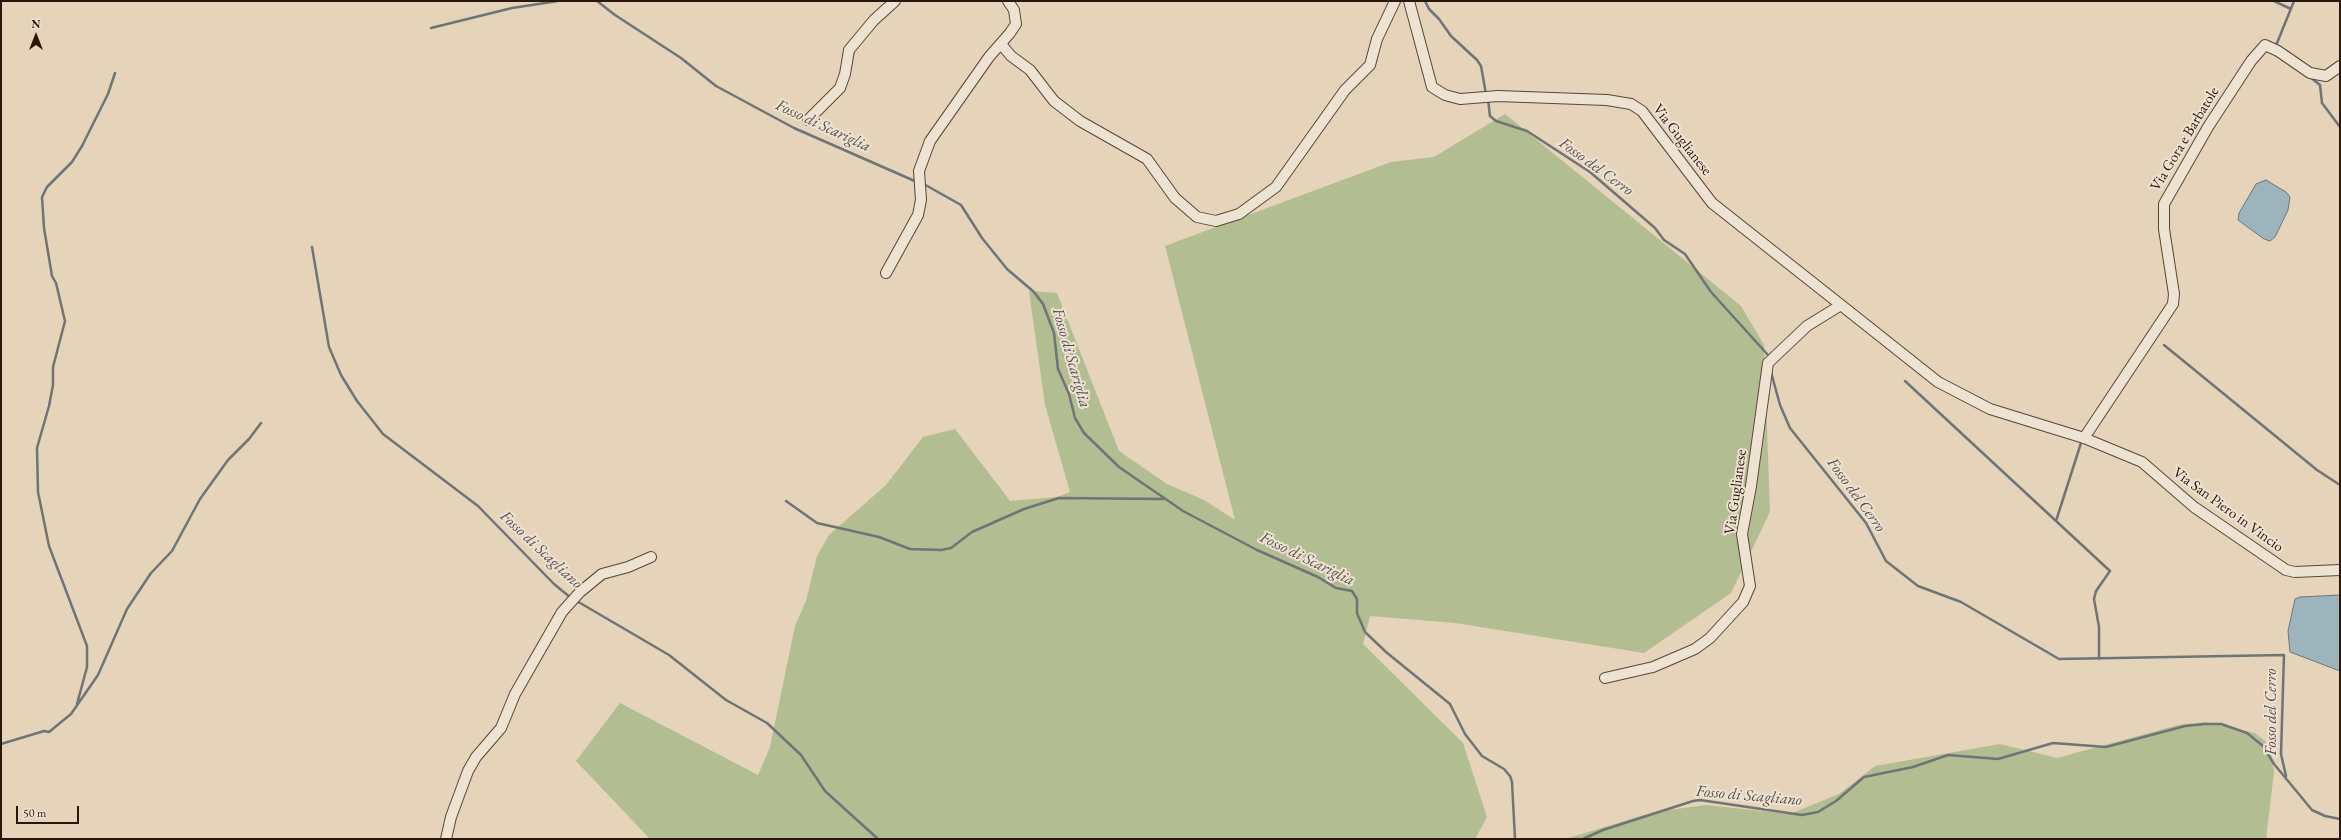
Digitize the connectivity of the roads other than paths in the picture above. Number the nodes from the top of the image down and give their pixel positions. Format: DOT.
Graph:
graph roads {
  1 [pos="895,1"];
  2 [pos="1008,1"];
  3 [pos="1395,1"];
  4 [pos="1409,1"];
  5 [pos="1001,44"];
  6 [pos="2340,66"];
  7 [pos="808,120"];
  8 [pos="886,273"];
  9 [pos="1841,305"];
  10 [pos="2084,438"];
  11 [pos="651,557"];
  12 [pos="2340,570"];
  13 [pos="1605,678"];
  14 [pos="446,839"];
  1 -- 7 [label="street"];
  2 -- 5 [label="street"];
  3 -- 5 [label="street"];
  4 -- 9 [label="street, Via Guglianese"];
  5 -- 8 [label="street"];
  6 -- 10 [label="street, Via Gora e Barbatole"];
  9 -- 10 [label="street, Via Guglianese"];
  9 -- 13 [label="street, Via Guglianese"];
  10 -- 12 [label="street, Via San Piero in Vincio"];
  11 -- 14 [label="street"];
}
